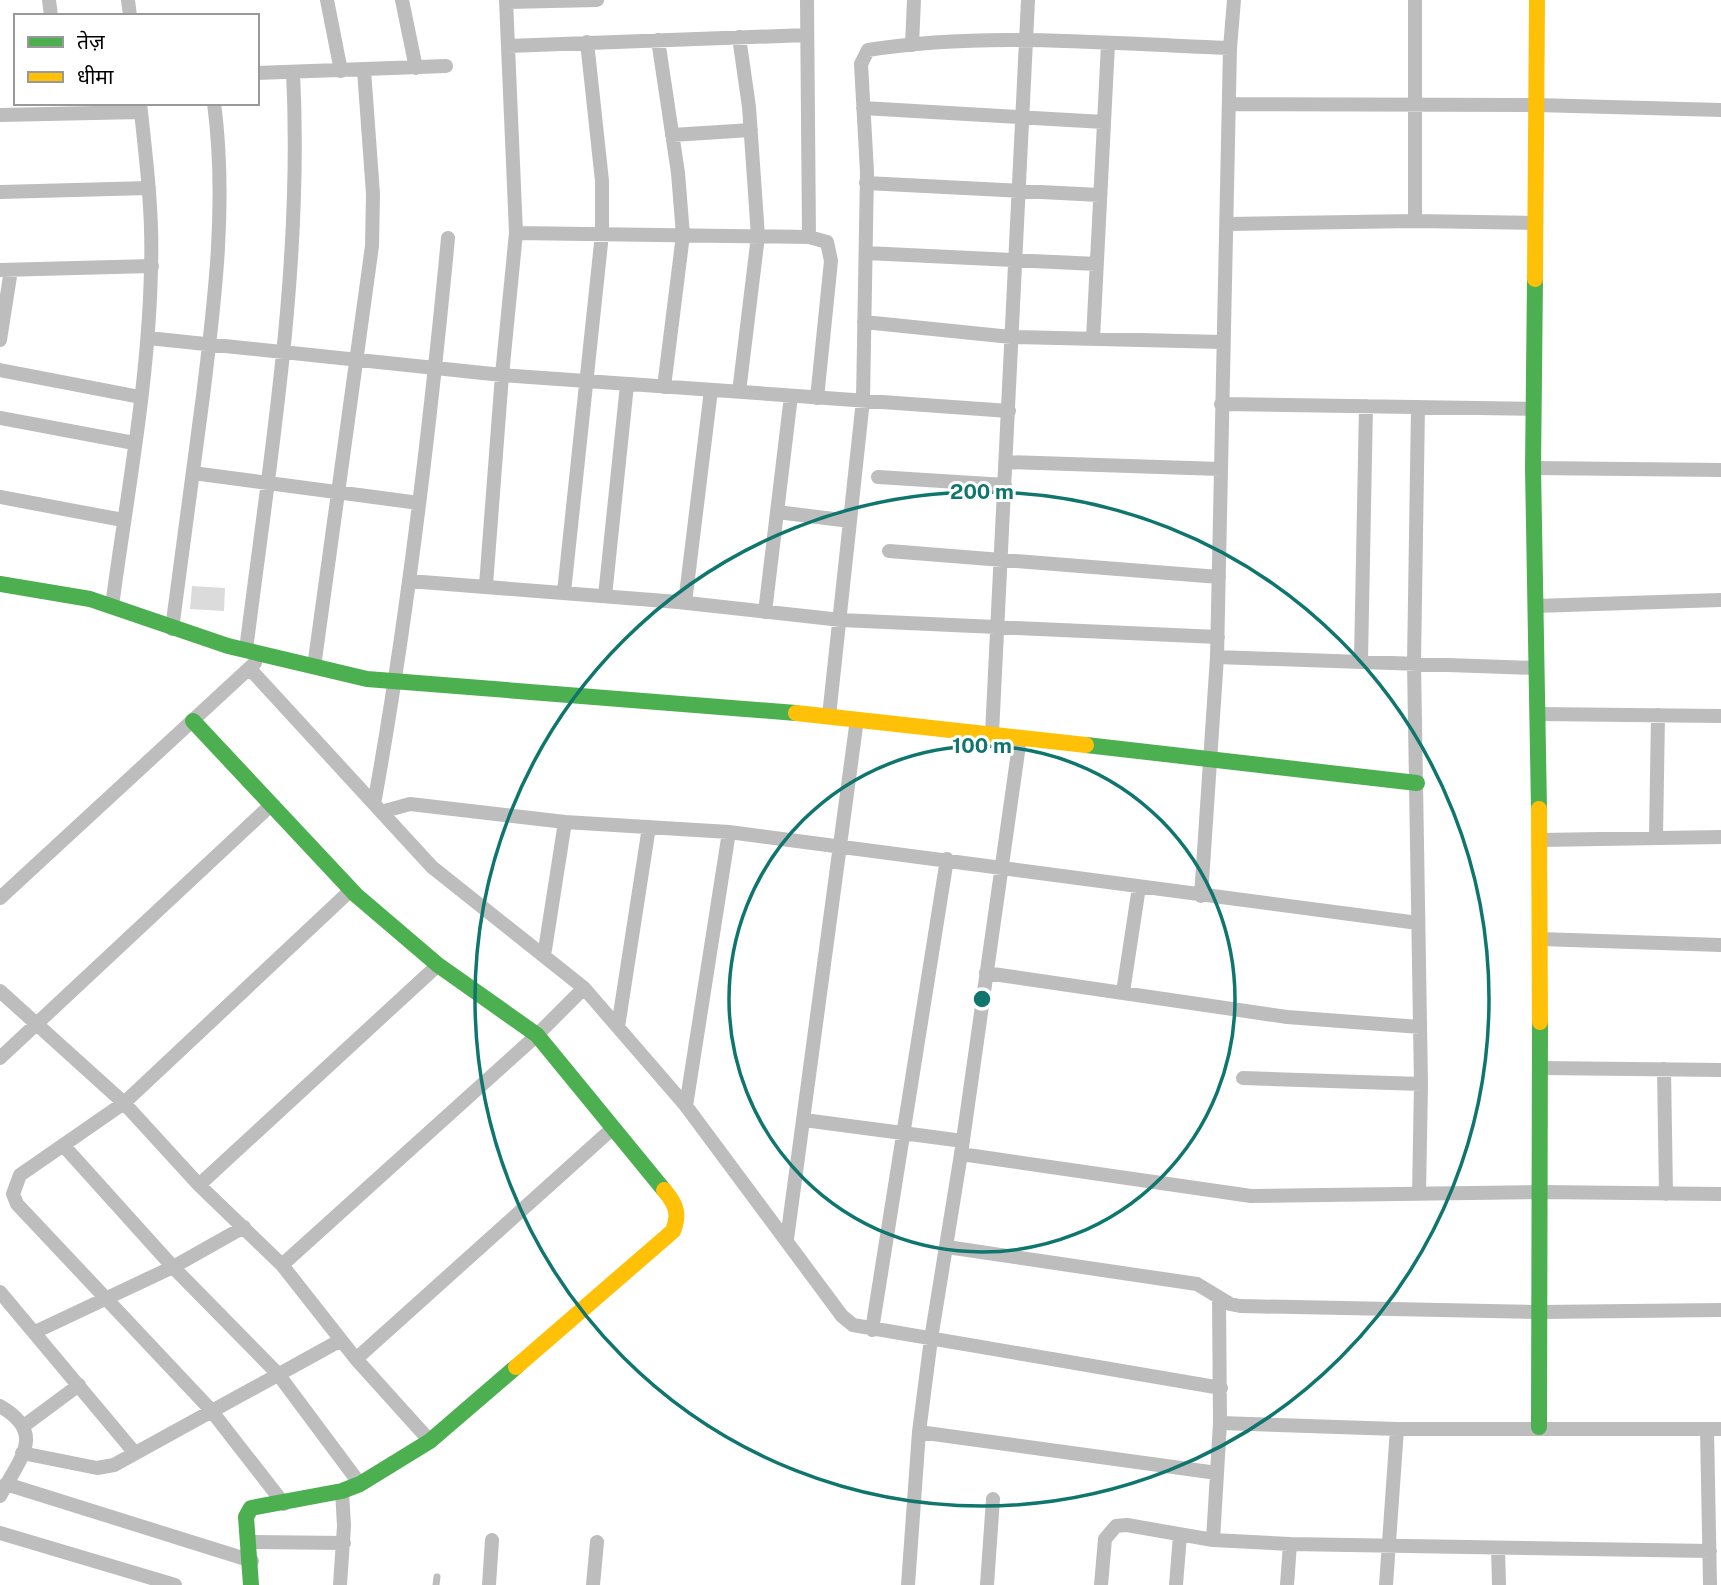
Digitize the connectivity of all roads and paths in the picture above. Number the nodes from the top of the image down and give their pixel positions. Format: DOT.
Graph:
graph roads {
  1 [pos="327,0"];
  2 [pos="402,0"];
  3 [pos="597,0"];
  4 [pos="807,0"];
  5 [pos="914,0"];
  6 [pos="1028,0"];
  7 [pos="1234,0"];
  8 [pos="1415,0"];
  9 [pos="1537,0"];
  10 [pos="506,1"];
  11 [pos="807,35"];
  12 [pos="739,37"];
  13 [pos="658,40"];
  14 [pos="1026,40"];
  15 [pos="587,42"];
  16 [pos="1108,44"];
  17 [pos="912,45"];
  18 [pos="508,46"];
  19 [pos="1230,48"];
  20 [pos="446,66"];
  21 [pos="416,68"];
  22 [pos="364,70"];
  23 [pos="341,71"];
  24 [pos="293,72"];
  25 [pos="259,73"];
  26 [pos="1229,104"];
  27 [pos="214,105"];
  28 [pos="1536,105"];
  29 [pos="1415,106"];
  30 [pos="141,108"];
  31 [pos="863,108"];
  32 [pos="66,109"];
  33 [pos="1721,110"];
  34 [pos="0,115"];
  35 [pos="1023,117"];
  36 [pos="1104,122"];
  37 [pos="751,130"];
  38 [pos="672,135"];
  39 [pos="866,183"];
  40 [pos="149,188"];
  41 [pos="1020,191"];
  42 [pos="0,192"];
  43 [pos="1100,195"];
  44 [pos="1415,220"];
  45 [pos="1536,223"];
  46 [pos="1228,224"];
  47 [pos="516,233"];
  48 [pos="602,234"];
  49 [pos="683,235"];
  50 [pos="758,236"];
  51 [pos="809,237"];
  52 [pos="448,238"];
  53 [pos="866,253"];
  54 [pos="1016,261"];
  55 [pos="1097,264"];
  56 [pos="152,266"];
  57 [pos="5,270"];
  58 [pos="864,322"];
  59 [pos="1011,337"];
  60 [pos="148,338"];
  61 [pos="1093,339"];
  62 [pos="0,340"];
  63 [pos="1223,342"];
  64 [pos="209,345"];
  65 [pos="284,352"];
  66 [pos="358,360"];
  67 [pos="436,368"];
  68 [pos="0,370"];
  69 [pos="502,375"];
  70 [pos="586,382"];
  71 [pos="627,384"];
  72 [pos="664,387"];
  73 [pos="711,390"];
  74 [pos="739,392"];
  75 [pos="791,396"];
  76 [pos="140,397"];
  77 [pos="817,398"];
  78 [pos="863,400"];
  79 [pos="1221,404"];
  80 [pos="1366,406"];
  81 [pos="1418,407"];
  82 [pos="1534,409"];
  83 [pos="1009,411"];
  84 [pos="0,418"];
  85 [pos="134,443"];
  86 [pos="1006,462"];
  87 [pos="1533,468"];
  88 [pos="1220,469"];
  89 [pos="1721,470"];
  90 [pos="193,472"];
  91 [pos="878,477"];
  92 [pos="267,481"];
  93 [pos="1005,485"];
  94 [pos="339,490"];
  95 [pos="0,497"];
  96 [pos="419,503"];
  97 [pos="778,512"];
  98 [pos="123,520"];
  99 [pos="850,521"];
  100 [pos="889,551"];
  101 [pos="1001,562"];
  102 [pos="1219,577"];
  103 [pos="409,581"];
  104 [pos="0,584"];
  105 [pos="486,585"];
  106 [pos="564,592"];
  107 [pos="605,596"];
  108 [pos="1721,600"];
  109 [pos="685,603"];
  110 [pos="112,606"];
  111 [pos="1535,606"];
  112 [pos="765,612"];
  113 [pos="841,620"];
  114 [pos="172,629"];
  115 [pos="998,629"];
  116 [pos="1218,637"];
  117 [pos="246,650"];
  118 [pos="262,654"];
  119 [pos="1217,657"];
  120 [pos="1361,660"];
  121 [pos="1415,663"];
  122 [pos="314,667"];
  123 [pos="1536,668"];
  124 [pos="250,669"];
  125 [pos="396,682"];
  126 [pos="1538,714"];
  127 [pos="1658,715"];
  128 [pos="829,716"];
  129 [pos="1721,716"];
  130 [pos="857,719"];
  131 [pos="193,721"];
  132 [pos="992,734"];
  133 [pos="1020,738"];
  134 [pos="1212,759"];
  135 [pos="1417,783"];
  136 [pos="271,805"];
  137 [pos="378,808"];
  138 [pos="565,822"];
  139 [pos="649,827"];
  140 [pos="729,832"];
  141 [pos="1657,837"];
  142 [pos="1721,837"];
  143 [pos="1541,840"];
  144 [pos="842,845"];
  145 [pos="947,859"];
  146 [pos="1000,866"];
  147 [pos="1139,887"];
  148 [pos="351,890"];
  149 [pos="1201,896"];
  150 [pos="0,898"];
  151 [pos="1418,923"];
  152 [pos="1540,939"];
  153 [pos="1721,946"];
  154 [pos="544,956"];
  155 [pos="438,965"];
  156 [pos="986,972"];
  157 [pos="584,988"];
  158 [pos="0,991"];
  159 [pos="1123,992"];
  160 [pos="34,1024"];
  161 [pos="618,1027"];
  162 [pos="1420,1027"];
  163 [pos="537,1035"];
  164 [pos="0,1058"];
  165 [pos="1541,1068"];
  166 [pos="1664,1069"];
  167 [pos="1721,1070"];
  168 [pos="1243,1078"];
  169 [pos="1421,1084"];
  170 [pos="124,1103"];
  171 [pos="686,1106"];
  172 [pos="804,1120"];
  173 [pos="613,1128"];
  174 [pos="901,1133"];
  175 [pos="63,1145"];
  176 [pos="962,1148"];
  177 [pos="199,1185"];
  178 [pos="1541,1192"];
  179 [pos="1419,1194"];
  180 [pos="1666,1194"];
  181 [pos="1721,1195"];
  182 [pos="244,1227"];
  183 [pos="787,1239"];
  184 [pos="947,1247"];
  185 [pos="282,1265"];
  186 [pos="173,1267"];
  187 [pos="0,1292"];
  188 [pos="1219,1298"];
  189 [pos="105,1299"];
  190 [pos="1721,1310"];
  191 [pos="1540,1312"];
  192 [pos="872,1330"];
  193 [pos="36,1332"];
  194 [pos="931,1339"];
  195 [pos="341,1340"];
  196 [pos="356,1359"];
  197 [pos="278,1374"];
  198 [pos="79,1385"];
  199 [pos="1221,1388"];
  200 [pos="0,1406"];
  201 [pos="210,1409"];
  202 [pos="1220,1423"];
  203 [pos="25,1425"];
  204 [pos="1539,1427"];
  205 [pos="1397,1429"];
  206 [pos="1714,1429"];
  207 [pos="919,1432"];
  208 [pos="430,1441"];
  209 [pos="134,1452"];
  210 [pos="22,1453"];
  211 [pos="1217,1473"];
  212 [pos="360,1484"];
  213 [pos="3,1490"];
  214 [pos="342,1491"];
  215 [pos="993,1499"];
  216 [pos="284,1504"];
  217 [pos="0,1534"];
  218 [pos="1180,1535"];
  219 [pos="492,1540"];
  220 [pos="1213,1540"];
  221 [pos="250,1542"];
  222 [pos="597,1542"];
  223 [pos="344,1543"];
  224 [pos="1290,1544"];
  225 [pos="1389,1547"];
  226 [pos="1498,1548"];
  227 [pos="1710,1551"];
  228 [pos="252,1561"];
  229 [pos="175,1585"];
  230 [pos="251,1585"];
  231 [pos="340,1585"];
  232 [pos="489,1585"];
  233 [pos="593,1585"];
  234 [pos="908,1585"];
  235 [pos="987,1585"];
  236 [pos="1101,1585"];
  237 [pos="1176,1585"];
  238 [pos="1287,1585"];
  239 [pos="1386,1585"];
  240 [pos="1499,1585"];
  241 [pos="1710,1585"];
  1 -- 23 [label="street"];
  2 -- 21 [label="street"];
  3 -- 10 [label="street"];
  4 -- 11 [label="street"];
  5 -- 17 [label="street"];
  6 -- 14 [label="street"];
  7 -- 19 [label="street"];
  8 -- 29 [label="street"];
  9 -- 28 [label="street"];
  10 -- 18 [label="street"];
  11 -- 12 [label="street"];
  11 -- 51 [label="street"];
  12 -- 13 [label="street"];
  12 -- 37 [label="street"];
  13 -- 15 [label="street"];
  13 -- 38 [label="street"];
  14 -- 16 [label="street"];
  14 -- 17 [label="street"];
  14 -- 35 [label="street"];
  15 -- 18 [label="street"];
  15 -- 48 [label="street"];
  16 -- 19 [label="street"];
  16 -- 36 [label="street"];
  17 -- 31 [label="street"];
  18 -- 47 [label="street"];
  19 -- 26 [label="street"];
  20 -- 21 [label="street"];
  21 -- 22 [label="street"];
  22 -- 23 [label="street"];
  22 -- 66 [label="street"];
  23 -- 24 [label="street"];
  24 -- 25 [label="street"];
  24 -- 65 [label="street"];
  26 -- 29 [label="street"];
  26 -- 46 [label="street"];
  27 -- 64 [label="street"];
  28 -- 29 [label="street"];
  28 -- 33 [label="street"];
  28 -- 45 [label="street"];
  29 -- 44 [label="street"];
  30 -- 32 [label="street"];
  30 -- 40 [label="street"];
  31 -- 35 [label="street"];
  31 -- 39 [label="street"];
  32 -- 34 [label="street"];
  35 -- 36 [label="street"];
  35 -- 41 [label="street"];
  36 -- 43 [label="street"];
  37 -- 38 [label="street"];
  37 -- 50 [label="street"];
  38 -- 49 [label="street"];
  39 -- 41 [label="street"];
  39 -- 53 [label="street"];
  40 -- 42 [label="street"];
  40 -- 56 [label="street"];
  41 -- 43 [label="street"];
  41 -- 54 [label="street"];
  43 -- 55 [label="street"];
  44 -- 45 [label="street"];
  44 -- 46 [label="street"];
  45 -- 82 [label="street"];
  46 -- 63 [label="street"];
  47 -- 48 [label="street"];
  47 -- 69 [label="street"];
  48 -- 49 [label="street"];
  48 -- 70 [label="street"];
  49 -- 50 [label="street"];
  49 -- 72 [label="street"];
  50 -- 51 [label="street"];
  50 -- 74 [label="street"];
  51 -- 77 [label="street"];
  52 -- 67 [label="street"];
  53 -- 54 [label="street"];
  53 -- 58 [label="street"];
  54 -- 55 [label="street"];
  54 -- 59 [label="street"];
  55 -- 61 [label="street"];
  56 -- 57 [label="street"];
  56 -- 60 [label="street"];
  57 -- 62 [label="street"];
  58 -- 59 [label="street"];
  58 -- 78 [label="street"];
  59 -- 61 [label="street"];
  59 -- 83 [label="street"];
  60 -- 64 [label="street"];
  60 -- 76 [label="street"];
  61 -- 63 [label="street"];
  63 -- 79 [label="street"];
  64 -- 65 [label="street"];
  64 -- 90 [label="street"];
  65 -- 66 [label="street"];
  65 -- 92 [label="street"];
  66 -- 67 [label="street"];
  66 -- 94 [label="street"];
  67 -- 69 [label="street"];
  67 -- 96 [label="street"];
  68 -- 76 [label="street"];
  69 -- 70 [label="street"];
  69 -- 105 [label="street"];
  70 -- 71 [label="street"];
  70 -- 106 [label="street"];
  71 -- 72 [label="street"];
  71 -- 107 [label="street"];
  72 -- 73 [label="street"];
  73 -- 74 [label="street"];
  73 -- 109 [label="street"];
  74 -- 75 [label="street"];
  75 -- 77 [label="street"];
  75 -- 97 [label="street"];
  76 -- 85 [label="street"];
  77 -- 78 [label="street"];
  78 -- 83 [label="street"];
  78 -- 99 [label="street"];
  79 -- 80 [label="street"];
  79 -- 88 [label="street"];
  80 -- 81 [label="street"];
  80 -- 120 [label="street"];
  81 -- 82 [label="street"];
  81 -- 121 [label="street"];
  82 -- 87 [label="street"];
  83 -- 86 [label="street"];
  84 -- 85 [label="street"];
  85 -- 98 [label="street"];
  86 -- 88 [label="street"];
  86 -- 93 [label="street"];
  87 -- 89 [label="street"];
  87 -- 111 [label="street"];
  88 -- 102 [label="street"];
  90 -- 92 [label="street"];
  90 -- 114 [label="street"];
  91 -- 93 [label="street"];
  92 -- 94 [label="street"];
  92 -- 117 [label="street"];
  93 -- 101 [label="street"];
  94 -- 96 [label="street"];
  94 -- 122 [label="street"];
  95 -- 98 [label="street"];
  96 -- 103 [label="street"];
  97 -- 99 [label="street"];
  97 -- 112 [label="street"];
  98 -- 110 [label="street"];
  99 -- 113 [label="street"];
  100 -- 101 [label="street"];
  101 -- 102 [label="street"];
  101 -- 115 [label="street"];
  102 -- 116 [label="street"];
  103 -- 105 [label="street"];
  103 -- 125 [label="street"];
  104 -- 110 [label="street"];
  105 -- 106 [label="street"];
  106 -- 107 [label="street"];
  107 -- 109 [label="street"];
  108 -- 111 [label="street"];
  109 -- 112 [label="street"];
  110 -- 114 [label="street"];
  111 -- 123 [label="street"];
  112 -- 113 [label="street"];
  113 -- 115 [label="street"];
  113 -- 128 [label="street"];
  114 -- 117 [label="street"];
  115 -- 116 [label="street"];
  115 -- 132 [label="street"];
  116 -- 119 [label="street"];
  117 -- 118 [label="street"];
  118 -- 122 [label="street"];
  118 -- 124 [label="street"];
  119 -- 120 [label="street"];
  119 -- 134 [label="street"];
  120 -- 121 [label="street"];
  121 -- 123 [label="street"];
  121 -- 135 [label="street"];
  122 -- 125 [label="street"];
  123 -- 126 [label="street"];
  124 -- 131 [label="street"];
  124 -- 137 [label="street"];
  125 -- 128 [label="street"];
  125 -- 137 [label="street"];
  126 -- 127 [label="street"];
  126 -- 143 [label="street"];
  127 -- 129 [label="street"];
  127 -- 141 [label="street"];
  128 -- 130 [label="street"];
  130 -- 132 [label="street"];
  130 -- 144 [label="street"];
  131 -- 136 [label="street"];
  131 -- 150 [label="street"];
  132 -- 133 [label="street"];
  133 -- 134 [label="street"];
  133 -- 146 [label="street"];
  134 -- 135 [label="street"];
  134 -- 149 [label="street"];
  135 -- 151 [label="street"];
  136 -- 148 [label="street"];
  136 -- 160 [label="street"];
  137 -- 138 [label="street"];
  137 -- 154 [label="street"];
  138 -- 139 [label="street"];
  138 -- 154 [label="street"];
  139 -- 140 [label="street"];
  139 -- 161 [label="street"];
  140 -- 144 [label="street"];
  140 -- 171 [label="street"];
  141 -- 142 [label="street"];
  141 -- 143 [label="street"];
  143 -- 152 [label="street"];
  144 -- 145 [label="street"];
  144 -- 172 [label="street"];
  145 -- 146 [label="street"];
  145 -- 174 [label="street"];
  146 -- 147 [label="street"];
  146 -- 156 [label="street"];
  147 -- 149 [label="street"];
  147 -- 159 [label="street"];
  148 -- 155 [label="street"];
  148 -- 170 [label="street"];
  149 -- 151 [label="street"];
  151 -- 162 [label="street"];
  152 -- 153 [label="street"];
  152 -- 165 [label="street"];
  154 -- 157 [label="street"];
  155 -- 163 [label="street"];
  155 -- 177 [label="street"];
  156 -- 159 [label="street"];
  156 -- 176 [label="street"];
  157 -- 161 [label="street"];
  157 -- 163 [label="street"];
  158 -- 160 [label="street"];
  159 -- 162 [label="street"];
  160 -- 164 [label="street"];
  160 -- 170 [label="street"];
  161 -- 171 [label="street"];
  162 -- 169 [label="street"];
  163 -- 173 [label="street"];
  163 -- 185 [label="street"];
  165 -- 166 [label="street"];
  165 -- 178 [label="street"];
  166 -- 167 [label="street"];
  166 -- 180 [label="street"];
  168 -- 169 [label="street"];
  169 -- 179 [label="street"];
  170 -- 175 [label="street"];
  170 -- 177 [label="street"];
  171 -- 183 [label="street"];
  172 -- 174 [label="street"];
  172 -- 183 [label="street"];
  173 -- 196 [label="street"];
  173 -- 208 [label="street"];
  174 -- 176 [label="street"];
  174 -- 192 [label="street"];
  175 -- 186 [label="street"];
  175 -- 189 [label="street"];
  176 -- 179 [label="street"];
  176 -- 184 [label="street"];
  177 -- 182 [label="street"];
  178 -- 179 [label="street"];
  178 -- 180 [label="street"];
  178 -- 191 [label="street"];
  180 -- 181 [label="street"];
  182 -- 185 [label="street"];
  182 -- 186 [label="street"];
  183 -- 192 [label="street"];
  184 -- 188 [label="street"];
  184 -- 194 [label="street"];
  185 -- 195 [label="street"];
  186 -- 189 [label="street"];
  186 -- 197 [label="street"];
  187 -- 193 [label="street"];
  188 -- 191 [label="street"];
  188 -- 199 [label="street"];
  189 -- 193 [label="street"];
  189 -- 201 [label="street"];
  190 -- 191 [label="street"];
  191 -- 204 [label="street"];
  192 -- 194 [label="street"];
  193 -- 198 [label="street"];
  194 -- 199 [label="street"];
  194 -- 207 [label="street"];
  195 -- 196 [label="street"];
  195 -- 197 [label="street"];
  196 -- 208 [label="street"];
  197 -- 201 [label="street"];
  197 -- 212 [label="street"];
  198 -- 203 [label="street"];
  198 -- 209 [label="street"];
  199 -- 202 [label="street"];
  200 -- 203 [label="street"];
  201 -- 209 [label="street"];
  201 -- 216 [label="street"];
  202 -- 205 [label="street"];
  202 -- 211 [label="street"];
  203 -- 210 [label="street"];
  204 -- 205 [label="street"];
  204 -- 206 [label="street"];
  205 -- 225 [label="street"];
  206 -- 227 [label="street"];
  207 -- 211 [label="street"];
  207 -- 234 [label="street"];
  208 -- 212 [label="street"];
  209 -- 210 [label="street"];
  210 -- 213 [label="street"];
  211 -- 220 [label="street"];
  212 -- 214 [label="street"];
  213 -- 228 [label="street"];
  214 -- 216 [label="street"];
  214 -- 223 [label="street"];
  215 -- 235 [label="street"];
  216 -- 221 [label="street"];
  217 -- 229 [label="street"];
  218 -- 220 [label="street"];
  218 -- 236 [label="street"];
  218 -- 237 [label="street"];
  219 -- 232 [label="street"];
  220 -- 224 [label="street"];
  221 -- 223 [label="street"];
  221 -- 228 [label="street"];
  222 -- 233 [label="street"];
  223 -- 231 [label="street"];
  224 -- 225 [label="street"];
  224 -- 238 [label="street"];
  225 -- 226 [label="street"];
  225 -- 239 [label="street"];
  226 -- 227 [label="street"];
  226 -- 240 [label="street"];
  227 -- 241 [label="street"];
  228 -- 230 [label="street"];
}
